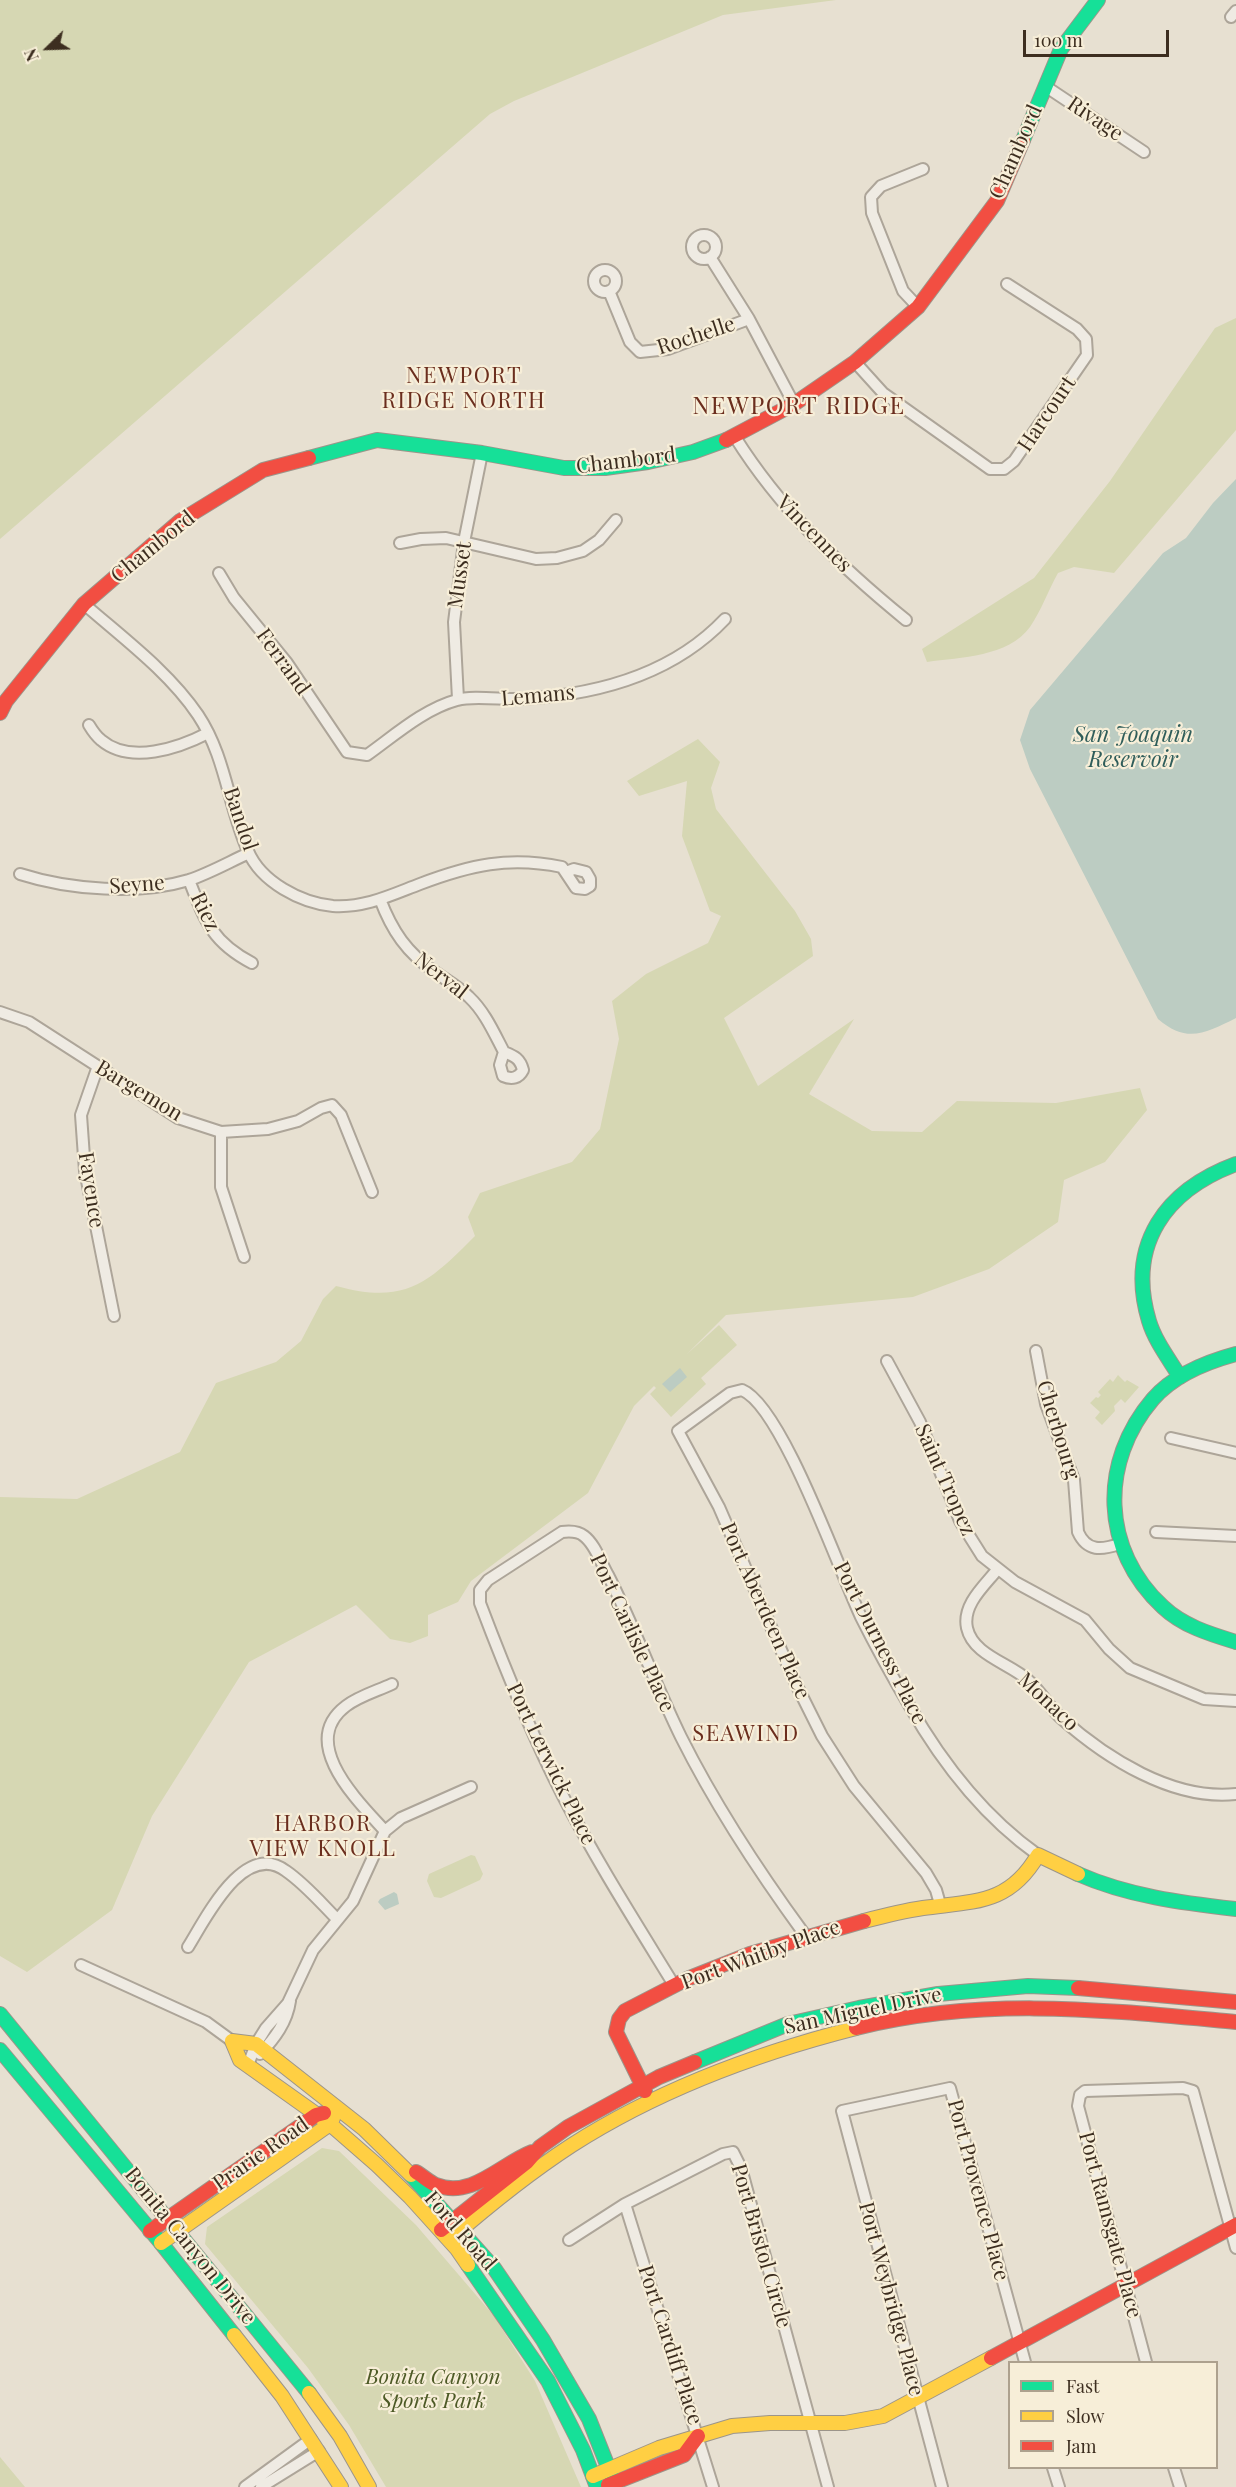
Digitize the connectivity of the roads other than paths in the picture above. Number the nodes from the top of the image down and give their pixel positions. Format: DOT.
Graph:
graph roads {
  1 [pos="1098,0"];
  2 [pos="1045,86"];
  3 [pos="1144,152"];
  4 [pos="923,169"];
  5 [pos="710,257"];
  6 [pos="1007,284"];
  7 [pos="609,291"];
  8 [pos="918,307"];
  9 [pos="749,319"];
  10 [pos="855,362"];
  11 [pos="794,404"];
  12 [pos="735,437"];
  13 [pos="482,453"];
  14 [pos="616,520"];
  15 [pos="464,542"];
  16 [pos="400,543"];
  17 [pos="219,573"];
  18 [pos="84,604"];
  19 [pos="725,619"];
  20 [pos="906,620"];
  21 [pos="458,699"];
  22 [pos="0,713"];
  23 [pos="89,725"];
  24 [pos="208,733"];
  25 [pos="347,752"];
  26 [pos="249,853"];
  27 [pos="566,872"];
  28 [pos="20,874"];
  29 [pos="189,880"];
  30 [pos="380,899"];
  31 [pos="252,963"];
  32 [pos="0,1012"];
  33 [pos="504,1052"];
  34 [pos="98,1066"];
  35 [pos="221,1132"];
  36 [pos="1236,1164"];
  37 [pos="372,1192"];
  38 [pos="244,1257"];
  39 [pos="114,1316"];
  40 [pos="1036,1351"];
  41 [pos="1236,1354"];
  42 [pos="887,1361"];
  43 [pos="1180,1377"];
  44 [pos="678,1431"];
  45 [pos="1171,1438"];
  46 [pos="1236,1452"];
  47 [pos="1156,1532"];
  48 [pos="1236,1536"];
  49 [pos="1119,1544"];
  50 [pos="531,1551"];
  51 [pos="997,1570"];
  52 [pos="1236,1642"];
  53 [pos="392,1684"];
  54 [pos="1236,1701"];
  55 [pos="471,1787"];
  56 [pos="1236,1794"];
  57 [pos="386,1831"];
  58 [pos="1038,1855"];
  59 [pos="940,1904"];
  60 [pos="1236,1909"];
  61 [pos="337,1919"];
  62 [pos="805,1935"];
  63 [pos="188,1947"];
  64 [pos="81,1965"];
  65 [pos="674,1985"];
  66 [pos="1236,2002"];
  67 [pos="0,2014"];
  68 [pos="1236,2022"];
  69 [pos="232,2041"];
  70 [pos="260,2047"];
  71 [pos="0,2050"];
  72 [pos="248,2065"];
  73 [pos="642,2086"];
  74 [pos="650,2101"];
  75 [pos="339,2108"];
  76 [pos="842,2111"];
  77 [pos="316,2115"];
  78 [pos="330,2124"];
  79 [pos="537,2150"];
  80 [pos="399,2162"];
  81 [pos="625,2204"];
  82 [pos="169,2219"];
  83 [pos="457,2226"];
  84 [pos="1234,2227"];
  85 [pos="150,2231"];
  86 [pos="178,2231"];
  87 [pos="445,2235"];
  88 [pos="568,2240"];
  89 [pos="161,2243"];
  90 [pos="1236,2248"];
  91 [pos="1125,2284"];
  92 [pos="1019,2342"];
  93 [pos="1025,2361"];
  94 [pos="1146,2361"];
  95 [pos="917,2398"];
  96 [pos="811,2425"];
  97 [pos="699,2436"];
  98 [pos="315,2445"];
  99 [pos="609,2468"];
  100 [pos="1053,2469"];
  101 [pos="1174,2469"];
  102 [pos="597,2483"];
  103 [pos="615,2485"];
  104 [pos="244,2487"];
  105 [pos="261,2487"];
  106 [pos="341,2487"];
  107 [pos="369,2487"];
  108 [pos="713,2487"];
  109 [pos="828,2487"];
  110 [pos="942,2487"];
  111 [pos="1059,2487"];
  112 [pos="1179,2487"];
  1 -- 2 [label="street, Chambord"];
  2 -- 3 [label="street, Rivage"];
  2 -- 8 [label="street, Chambord"];
  4 -- 8 [label="street"];
  5 -- 9 [label="street"];
  6 -- 10 [label="street, Harcourt"];
  7 -- 9 [label="street, Rochelle"];
  8 -- 10 [label="street, Chambord"];
  9 -- 11 [label="street"];
  10 -- 11 [label="street, Chambord"];
  11 -- 12 [label="street, Chambord"];
  12 -- 13 [label="street, Chambord"];
  12 -- 20 [label="street, Vincennes"];
  13 -- 15 [label="street, Musset"];
  13 -- 18 [label="street, Chambord"];
  14 -- 15 [label="street"];
  15 -- 16 [label="street"];
  15 -- 21 [label="street, Musset"];
  17 -- 25 [label="street, Ferrand"];
  18 -- 22 [label="street, Chambord"];
  18 -- 24 [label="street, Bandol"];
  19 -- 21 [label="street, Lemans"];
  21 -- 25 [label="street, Lemans"];
  23 -- 24 [label="street"];
  24 -- 26 [label="street, Bandol"];
  26 -- 29 [label="street, Seyne"];
  26 -- 30 [label="street, Bandol"];
  27 -- 30 [label="street, Bandol"];
  28 -- 29 [label="street, Seyne"];
  29 -- 31 [label="street, Riez"];
  30 -- 33 [label="street, Nerval"];
  32 -- 34 [label="street, Bargemon"];
  34 -- 35 [label="street, Bargemon"];
  34 -- 39 [label="street, Fayence"];
  35 -- 37 [label="street, Bargemon"];
  35 -- 38 [label="street"];
  36 -- 43 [label="street"];
  40 -- 49 [label="street, Cherbourg"];
  41 -- 43 [label="street"];
  42 -- 51 [label="street, Saint Tropez"];
  43 -- 49 [label="street"];
  44 -- 58 [label="street, Port Durness Place"];
  44 -- 59 [label="street, Port Aberdeen Place"];
  45 -- 46 [label="street"];
  47 -- 48 [label="street"];
  49 -- 52 [label="street"];
  50 -- 62 [label="street, Port Carlisle Place"];
  50 -- 65 [label="street, Port Lerwick Place"];
  51 -- 54 [label="street, Saint Tropez"];
  51 -- 56 [label="street, Monaco"];
  53 -- 57 [label="street"];
  55 -- 57 [label="street"];
  57 -- 61 [label="street"];
  58 -- 59 [label="street, Port Whitby Place"];
  58 -- 60 [label="street, Port Durness Place"];
  59 -- 62 [label="street, Port Whitby Place"];
  61 -- 63 [label="street"];
  61 -- 70 [label="street"];
  62 -- 65 [label="street, Port Whitby Place"];
  64 -- 69 [label="street, Ford Road"];
  65 -- 73 [label="street, Port Whitby Place"];
  66 -- 73 [label="street, San Miguel Drive"];
  67 -- 82 [label="street, Bonita Canyon Drive"];
  68 -- 74 [label="street, San Miguel Drive"];
  69 -- 70 [label="street, Ford Road"];
  69 -- 72 [label="street, Ford Road"];
  70 -- 72 [label="street"];
  70 -- 75 [label="street, Ford Road"];
  71 -- 85 [label="street, Bonita Canyon Drive"];
  72 -- 77 [label="street, Ford Road"];
  73 -- 74 [label="street"];
  73 -- 79 [label="street, San Miguel Drive"];
  74 -- 83 [label="street, San Miguel Drive"];
  75 -- 77 [label="street, Prarie Road"];
  75 -- 78 [label="street, Prarie Road"];
  75 -- 80 [label="street, Ford Road"];
  76 -- 92 [label="street, Port Provence Place"];
  76 -- 95 [label="street, Port Weybridge Place"];
  77 -- 78 [label="street, Ford Road"];
  77 -- 82 [label="street, Prarie Road"];
  78 -- 86 [label="street, Prarie Road"];
  78 -- 87 [label="street, Ford Road"];
  79 -- 80 [label="street"];
  79 -- 83 [label="street, San Miguel Drive"];
  80 -- 83 [label="street, Ford Road"];
  81 -- 88 [label="street, Port Bristol Circle"];
  81 -- 96 [label="street, Port Bristol Circle"];
  81 -- 97 [label="street, Port Cardiff Place"];
  82 -- 85 [label="street, Prarie Road"];
  82 -- 86 [label="street, Bonita Canyon Drive"];
  83 -- 87 [label="street, San Miguel Drive"];
  83 -- 99 [label="street, Ford Road"];
  84 -- 90 [label="street"];
  84 -- 91 [label="street"];
  84 -- 91 [label="street, Port Ramsgate Place"];
  85 -- 89 [label="street, Bonita Canyon Drive"];
  86 -- 89 [label="street, Prarie Road"];
  86 -- 107 [label="street, Bonita Canyon Drive"];
  87 -- 102 [label="street, Ford Road"];
  89 -- 98 [label="street, Bonita Canyon Drive"];
  91 -- 92 [label="street"];
  91 -- 94 [label="street, Port Ramsgate Place"];
  92 -- 93 [label="street, Port Provence Place"];
  92 -- 95 [label="street"];
  95 -- 96 [label="street"];
  95 -- 110 [label="street, Port Weybridge Place"];
  96 -- 97 [label="street"];
  96 -- 109 [label="street, Port Bristol Circle"];
  97 -- 99 [label="street"];
  97 -- 103 [label="street"];
  97 -- 108 [label="street, Port Cardiff Place"];
  98 -- 104 [label="street"];
  98 -- 105 [label="street"];
  98 -- 106 [label="street, Bonita Canyon Drive"];
  99 -- 102 [label="street"];
  99 -- 103 [label="street, Ford Road"];
  100 -- 111 [label="street"];
  101 -- 112 [label="street"];
  102 -- 103 [label="street"];
}
